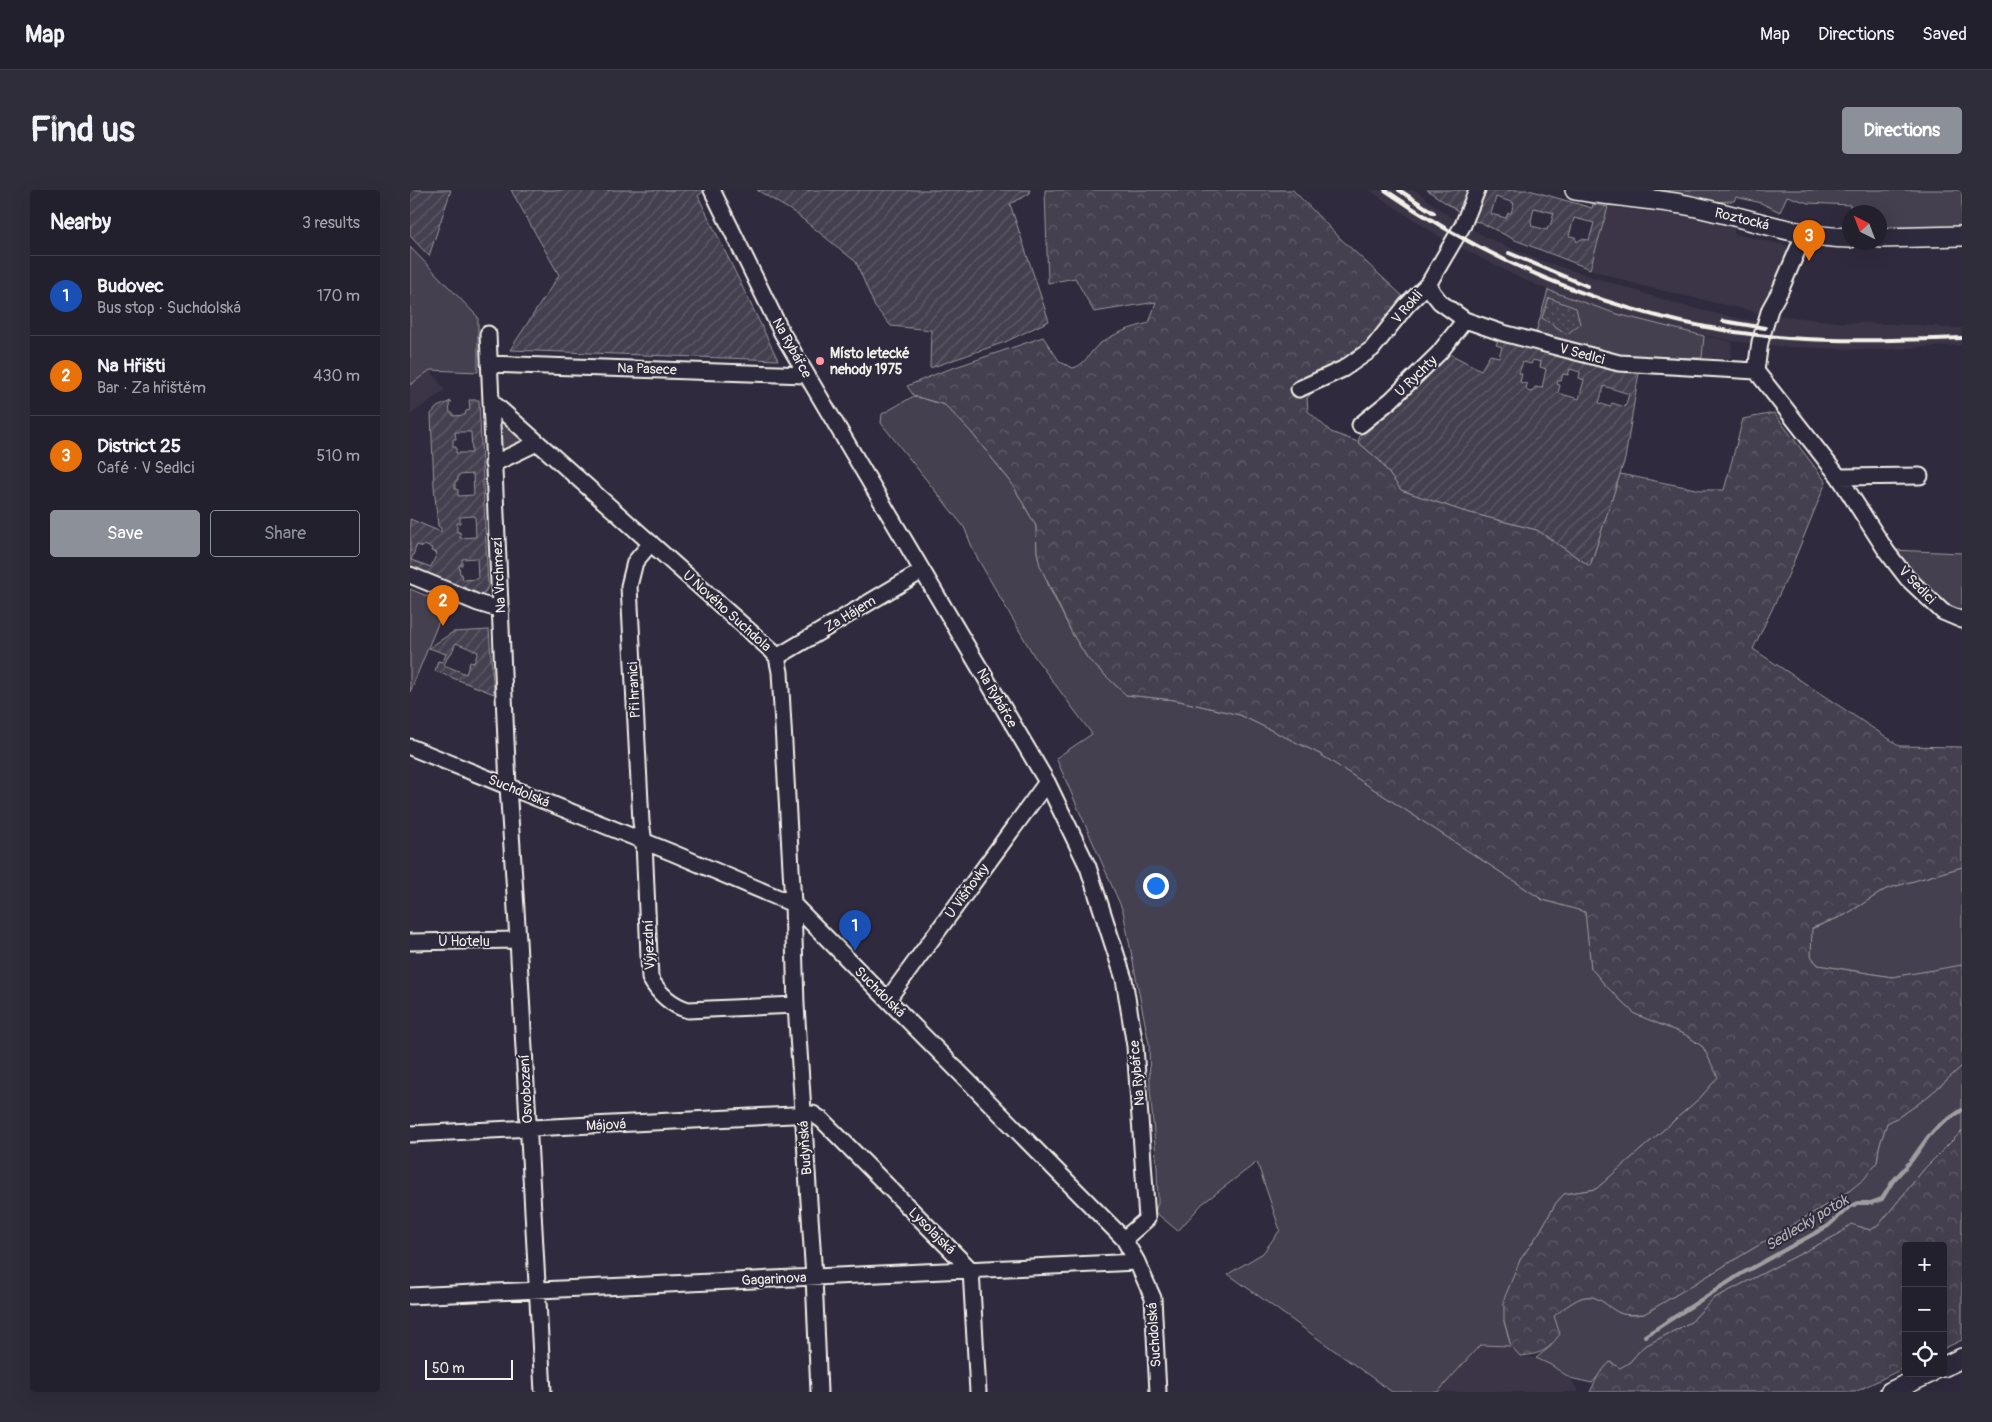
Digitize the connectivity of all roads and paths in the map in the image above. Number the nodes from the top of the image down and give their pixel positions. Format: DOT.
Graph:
graph roads {
  1 [pos="712,190"];
  2 [pos="1477,190"];
  3 [pos="1575,190"];
  4 [pos="1804,235"];
  5 [pos="1962,236"];
  6 [pos="1842,238"];
  7 [pos="1887,238"];
  8 [pos="1429,283"];
  9 [pos="1465,320"];
  10 [pos="488,334"];
  11 [pos="489,364"];
  12 [pos="1756,371"];
  13 [pos="806,375"];
  14 [pos="1299,389"];
  15 [pos="491,401"];
  16 [pos="1360,425"];
  17 [pos="537,443"];
  18 [pos="493,464"];
  19 [pos="1920,476"];
  20 [pos="1838,477"];
  21 [pos="651,543"];
  22 [pos="922,571"];
  23 [pos="410,575"];
  24 [pos="501,610"];
  25 [pos="1962,620"];
  26 [pos="777,657"];
  27 [pos="410,747"];
  28 [pos="1047,782"];
  29 [pos="508,786"];
  30 [pos="644,842"];
  31 [pos="792,904"];
  32 [pos="518,940"];
  33 [pos="410,942"];
  34 [pos="888,999"];
  35 [pos="796,1005"];
  36 [pos="803,1114"];
  37 [pos="529,1129"];
  38 [pos="410,1134"];
  39 [pos="1124,1239"];
  40 [pos="1138,1262"];
  41 [pos="971,1270"];
  42 [pos="814,1277"];
  43 [pos="538,1290"];
  44 [pos="410,1296"];
  45 [pos="1962,1358"];
  46 [pos="1947,1365"];
  47 [pos="1923,1377"];
  48 [pos="1897,1391"];
  49 [pos="543,1392"];
  50 [pos="819,1392"];
  51 [pos="978,1392"];
  52 [pos="1158,1392"];
  1 -- 13 [label="street, Na Rybářce"];
  2 -- 8 [label="street, V Rokli"];
  3 -- 4 [label="main road, Roztocká"];
  4 -- 6 [label="main road, Roztocká"];
  4 -- 12 [label="street"];
  5 -- 7 [label="main road"];
  8 -- 9 [label="street, V Sedlci"];
  8 -- 14 [label="street, V Rokli"];
  9 -- 12 [label="street, V Sedlci"];
  9 -- 16 [label="street, U Rychty"];
  10 -- 11 [label="street, Na Vrchmezí"];
  11 -- 13 [label="street, Na Pasece"];
  11 -- 15 [label="street, Na Vrchmezí"];
  12 -- 20 [label="street, V Sedlci"];
  13 -- 22 [label="street, Na Rybářce"];
  15 -- 17 [label="street, U Nového Suchdola"];
  15 -- 18 [label="street, Na Vrchmezí"];
  17 -- 18 [label="street"];
  17 -- 21 [label="street, U Nového Suchdola"];
  18 -- 24 [label="street, Na Vrchmezí"];
  19 -- 20 [label="street"];
  20 -- 25 [label="street, V Sedlci"];
  21 -- 26 [label="street, U Nového Suchdola"];
  21 -- 30 [label="street, Při hranici"];
  22 -- 26 [label="street, Za Hájem"];
  22 -- 28 [label="street, Na Rybářce"];
  23 -- 24 [label="street"];
  24 -- 29 [label="street, Na Vrchmezí"];
  26 -- 31 [label="street, U Nového Suchdola"];
  27 -- 29 [label="street, Suchdolská"];
  28 -- 34 [label="street, U Višňovky"];
  28 -- 39 [label="street, Na Rybářce"];
  29 -- 30 [label="street, Suchdolská"];
  29 -- 32 [label="street, Osvobození"];
  30 -- 31 [label="street, Suchdolská"];
  30 -- 35 [label="street, Výjezdní"];
  31 -- 34 [label="street, Suchdolská"];
  31 -- 35 [label="street, Budyňská"];
  32 -- 33 [label="street, U Hotelu"];
  32 -- 37 [label="street, Osvobození"];
  34 -- 39 [label="street, Suchdolská"];
  35 -- 36 [label="street, Budyňská"];
  36 -- 37 [label="street, Májová"];
  36 -- 41 [label="street, Lysolajská"];
  36 -- 42 [label="street, Budyňská"];
  37 -- 38 [label="street, Májová"];
  37 -- 43 [label="street, Osvobození"];
  39 -- 40 [label="street, Suchdolská"];
  40 -- 41 [label="street, Gagarinova"];
  40 -- 52 [label="street, Suchdolská"];
  41 -- 42 [label="street, Gagarinova"];
  41 -- 51 [label="street"];
  42 -- 43 [label="street, Gagarinova"];
  42 -- 50 [label="street, Budyňská"];
  43 -- 44 [label="street, Gagarinova"];
  43 -- 49 [label="street, Osvobození"];
  45 -- 46 [label="main road"];
  47 -- 48 [label="main road"];
}
